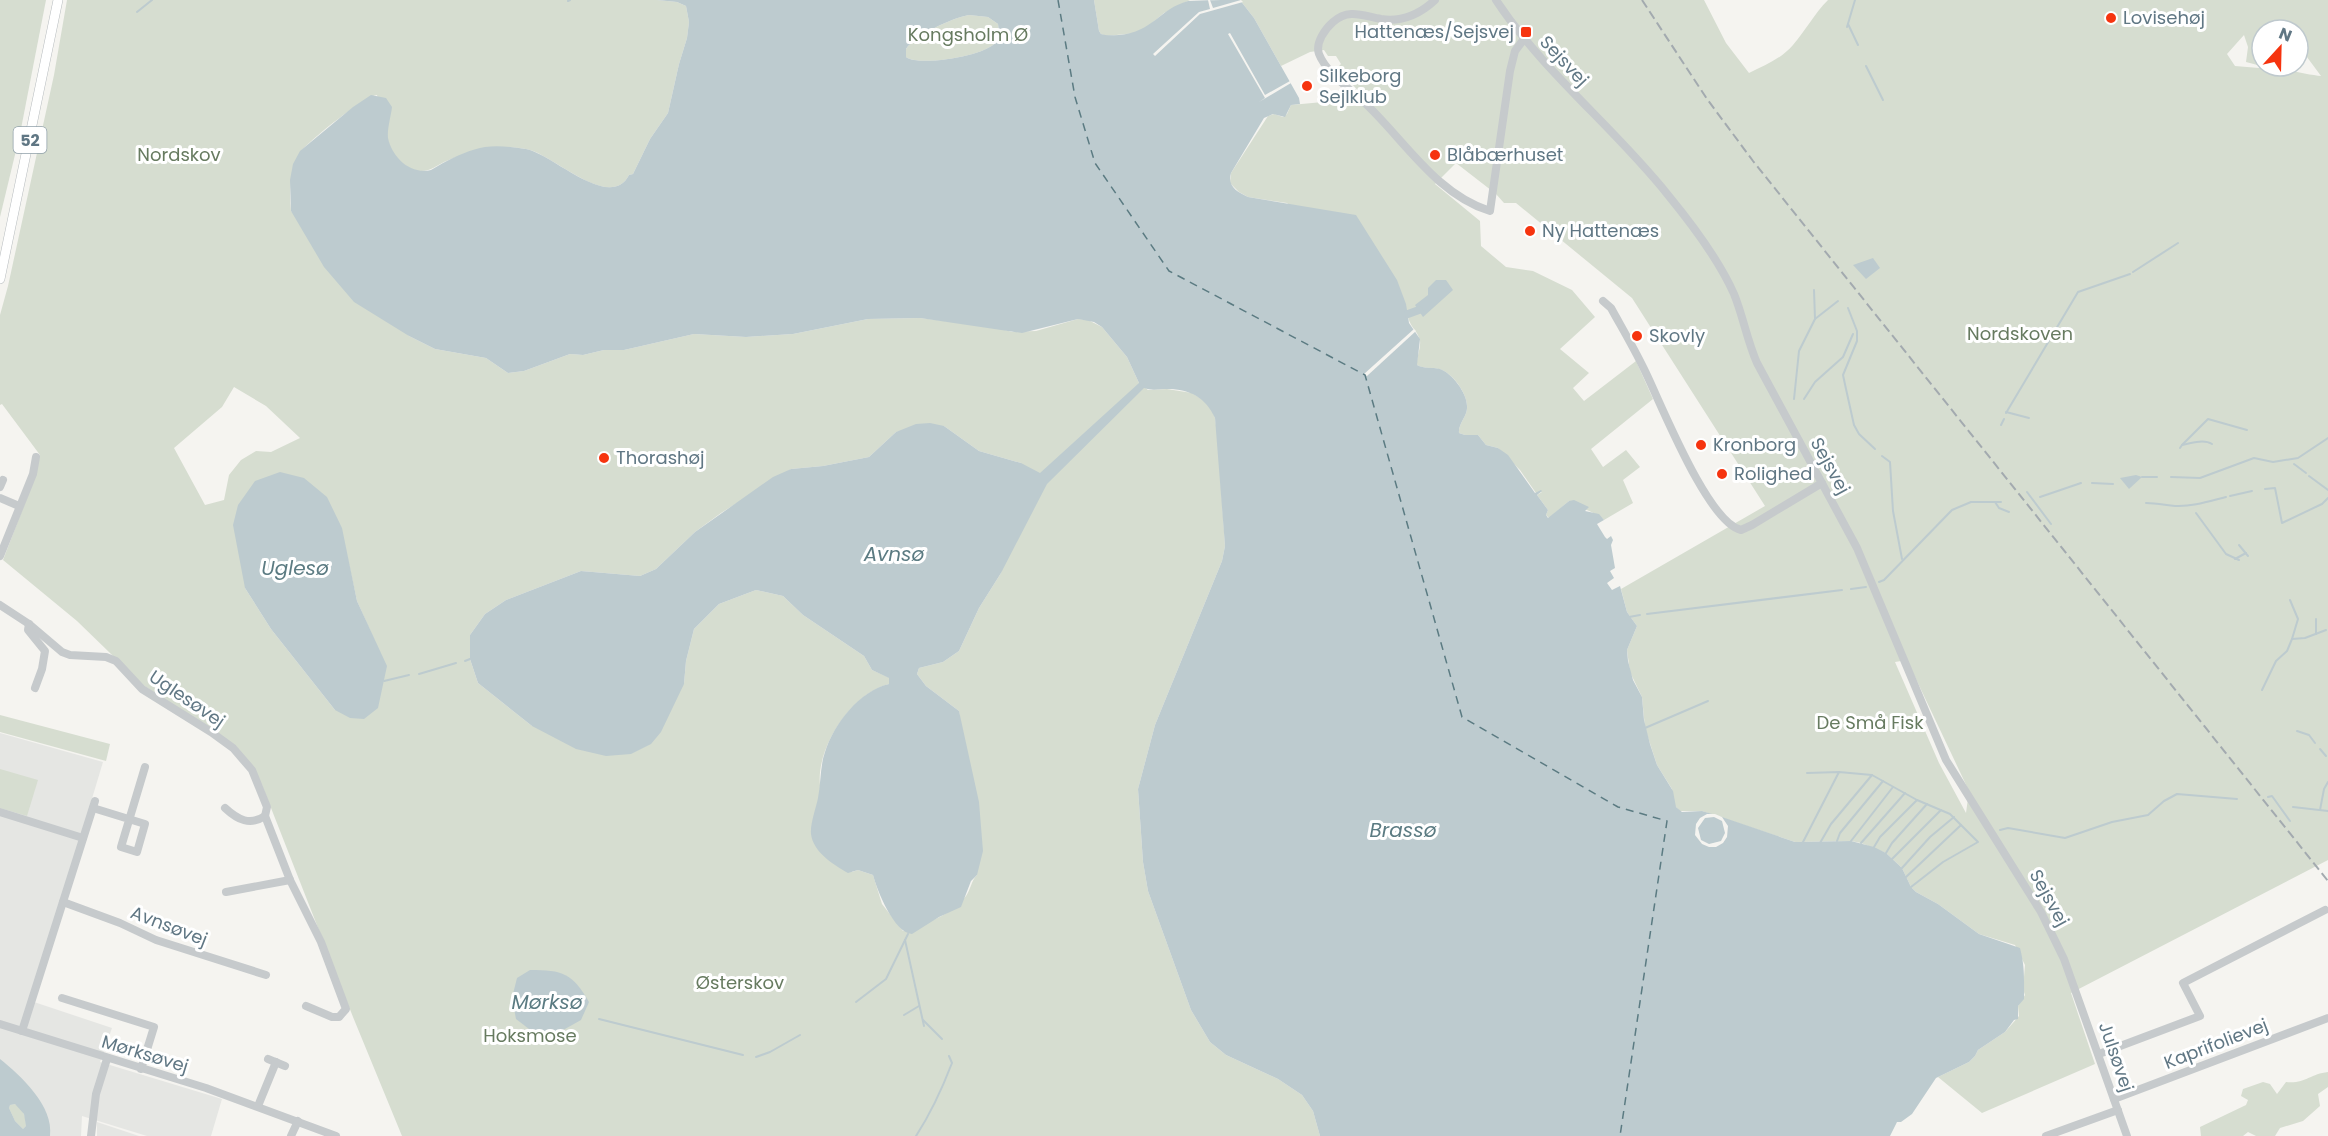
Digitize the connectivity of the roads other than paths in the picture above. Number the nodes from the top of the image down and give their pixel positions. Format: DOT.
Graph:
graph roads {
  1 [pos="58,0"];
  2 [pos="1435,0"];
  3 [pos="1496,0"];
  4 [pos="1524,39"];
  5 [pos="0,279"];
  6 [pos="1603,301"];
  7 [pos="36,457"];
  8 [pos="1822,483"];
  9 [pos="0,498"];
  10 [pos="20,506"];
  11 [pos="0,556"];
  12 [pos="0,605"];
  13 [pos="28,624"];
  14 [pos="35,688"];
  15 [pos="145,767"];
  16 [pos="225,808"];
  17 [pos="0,812"];
  18 [pos="265,816"];
  19 [pos="83,838"];
  20 [pos="290,880"];
  21 [pos="226,892"];
  22 [pos="63,902"];
  23 [pos="2325,910"];
  24 [pos="266,975"];
  25 [pos="2076,988"];
  26 [pos="62,998"];
  27 [pos="306,1006"];
  28 [pos="2328,1018"];
  29 [pos="0,1024"];
  30 [pos="22,1031"];
  31 [pos="2099,1054"];
  32 [pos="107,1059"];
  33 [pos="285,1066"];
  34 [pos="141,1069"];
  35 [pos="2114,1099"];
  36 [pos="258,1106"];
  37 [pos="2118,1110"];
  38 [pos="298,1121"];
  39 [pos="91,1136"];
  40 [pos="291,1136"];
  41 [pos="336,1136"];
  42 [pos="2046,1136"];
  43 [pos="2127,1136"];
  1 -- 5 [label="main road, 52"];
  2 -- 4 [label="street"];
  3 -- 4 [label="street, Sejsvej"];
  4 -- 8 [label="street, Sejsvej"];
  6 -- 8 [label="street"];
  7 -- 10 [label="street"];
  8 -- 25 [label="street, Sejsvej"];
  9 -- 10 [label="street"];
  10 -- 11 [label="street"];
  12 -- 13 [label="street, Uglesøvej"];
  13 -- 14 [label="street, Uglesøvej"];
  13 -- 18 [label="street, Uglesøvej"];
  15 -- 19 [label="street"];
  16 -- 18 [label="street"];
  17 -- 19 [label="street"];
  18 -- 20 [label="street, Uglesøvej"];
  19 -- 22 [label="street"];
  20 -- 21 [label="street"];
  20 -- 27 [label="street, Uglesøvej"];
  22 -- 24 [label="street, Avnsøvej"];
  22 -- 30 [label="street"];
  23 -- 31 [label="street"];
  25 -- 31 [label="street, Julsøvej"];
  26 -- 34 [label="street"];
  28 -- 35 [label="street, Kaprifolievej"];
  29 -- 30 [label="street, Mørksøvej"];
  30 -- 32 [label="street, Mørksøvej"];
  31 -- 35 [label="street, Julsøvej"];
  32 -- 34 [label="street, Mørksøvej"];
  32 -- 39 [label="street"];
  33 -- 36 [label="street"];
  34 -- 36 [label="street, Mørksøvej"];
  35 -- 37 [label="street, Julsøvej"];
  36 -- 38 [label="street, Mørksøvej"];
  37 -- 42 [label="street"];
  37 -- 43 [label="street, Julsøvej"];
  38 -- 40 [label="street"];
  38 -- 41 [label="street, Mørksøvej"];
}
